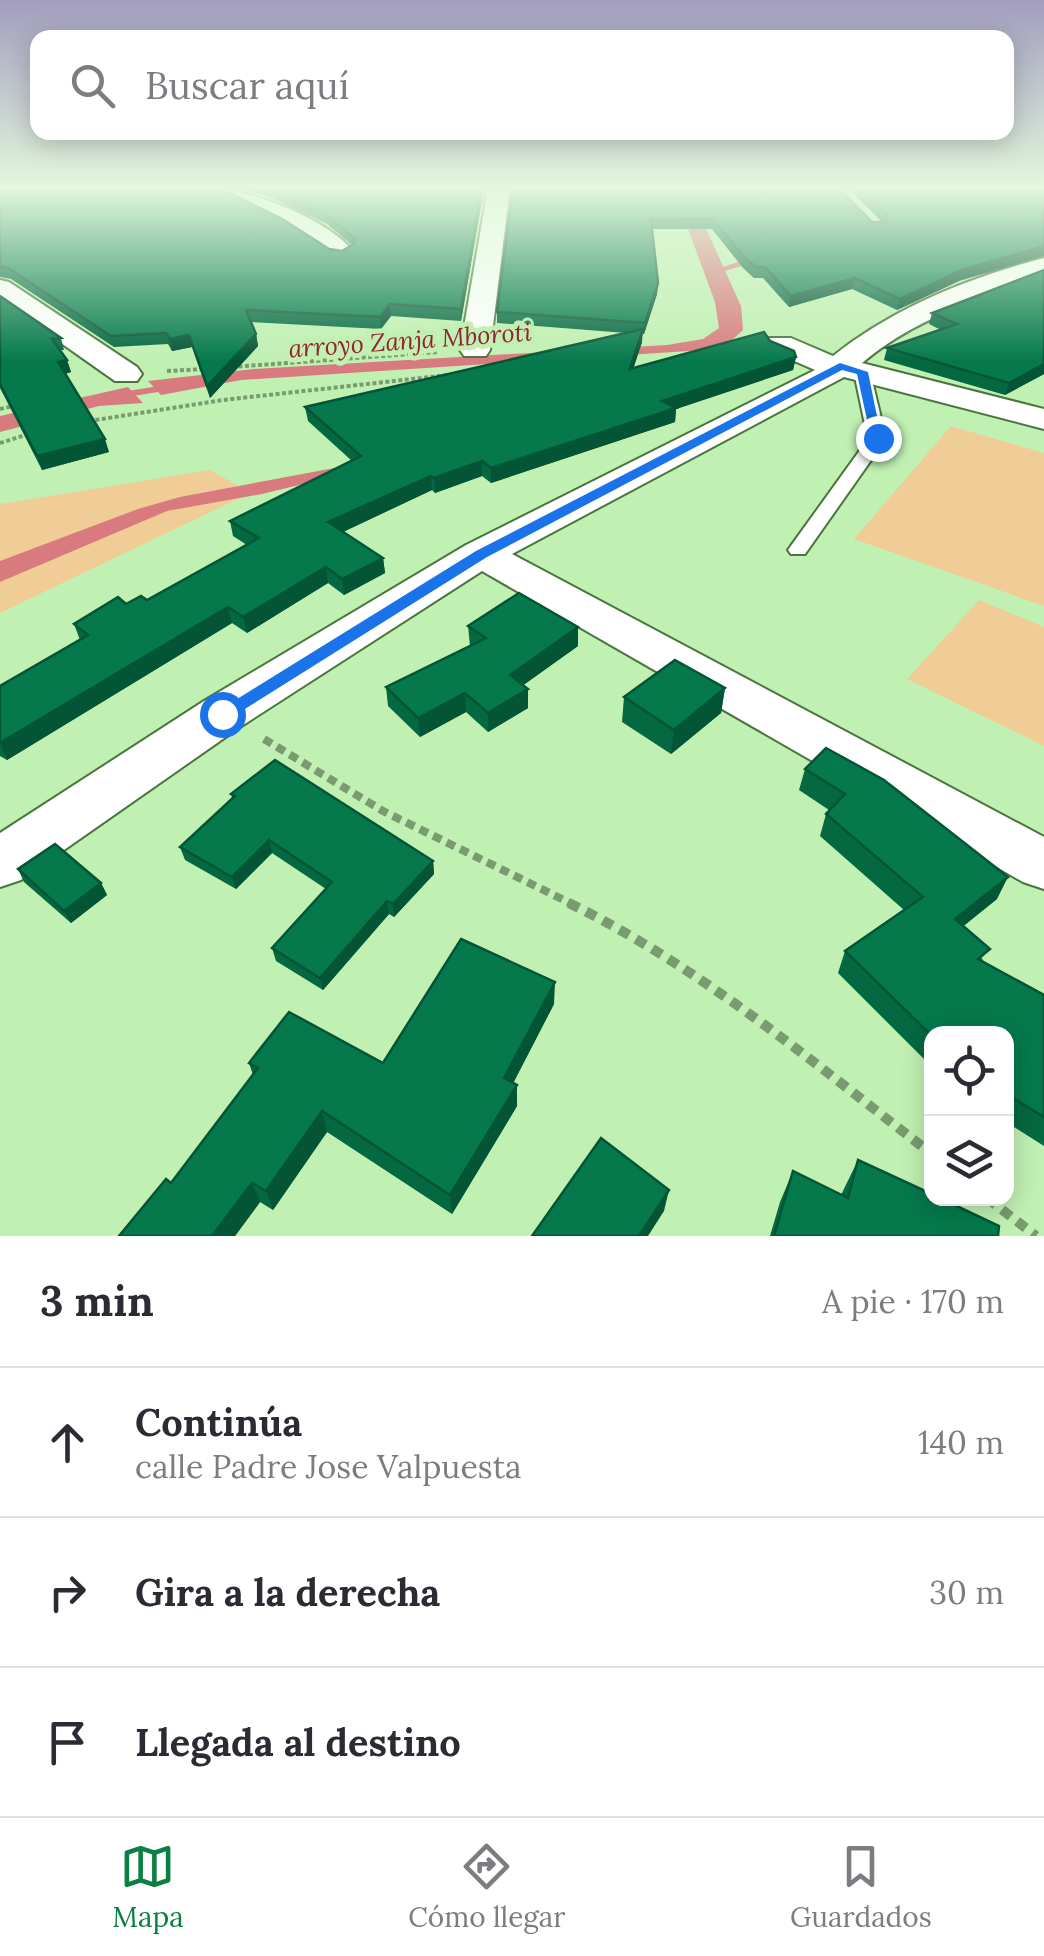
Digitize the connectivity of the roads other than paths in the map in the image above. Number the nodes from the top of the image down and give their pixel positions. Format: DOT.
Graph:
graph roads {
  1 [pos="333,246"];
  2 [pos="490,246"];
  3 [pos="341,251"];
  4 [pos="1044,266"];
  5 [pos="0,288"];
  6 [pos="780,344"];
  7 [pos="475,350"];
  8 [pos="851,369"];
  9 [pos="126,374"];
  10 [pos="1044,419"];
  11 [pos="798,550"];
  12 [pos="482,554"];
  13 [pos="0,864"];
  14 [pos="1044,865"];
  1 -- 3 [label="street"];
  2 -- 7 [label="street"];
  4 -- 8 [label="street"];
  5 -- 9 [label="street"];
  6 -- 8 [label="street"];
  8 -- 10 [label="street"];
  8 -- 11 [label="lane"];
  8 -- 12 [label="street"];
  12 -- 13 [label="street"];
  12 -- 14 [label="street"];
}
